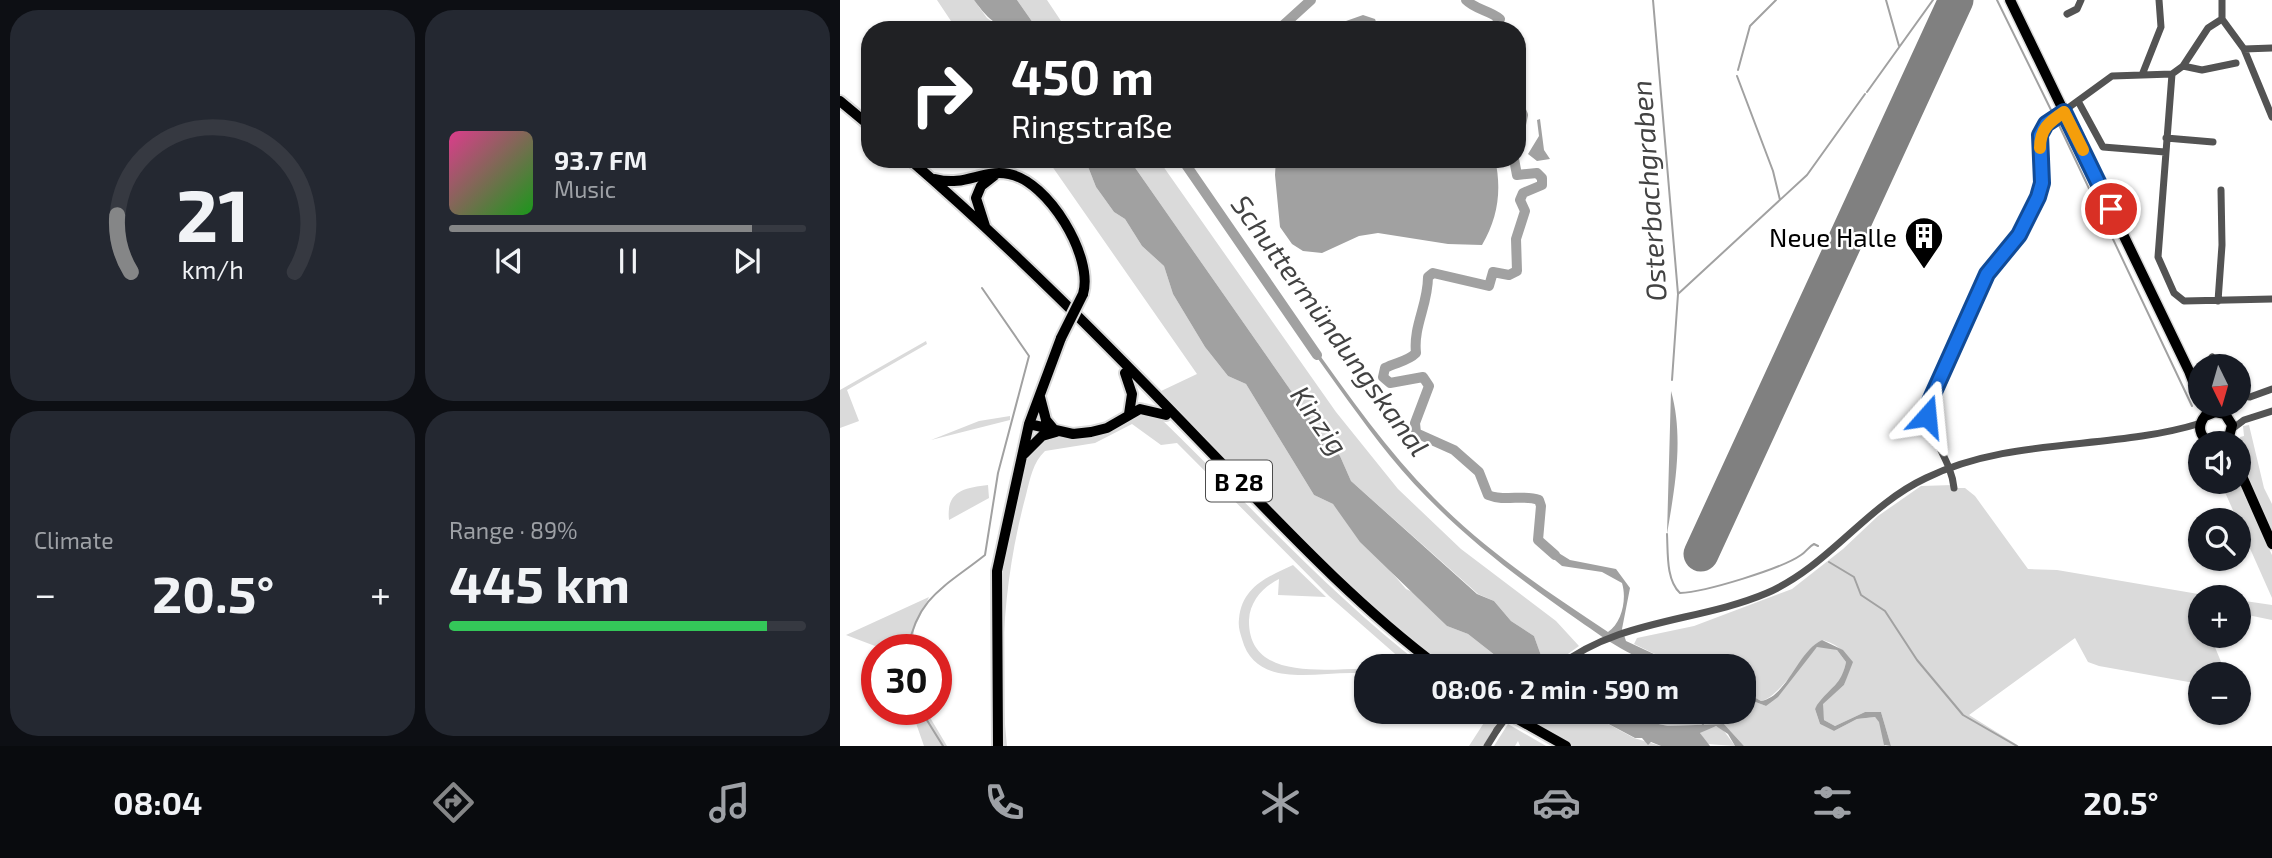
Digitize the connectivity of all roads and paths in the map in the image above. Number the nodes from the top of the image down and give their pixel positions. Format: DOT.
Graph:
graph roads {
  1 [pos="2010,0"];
  2 [pos="2081,0"];
  3 [pos="2159,0"];
  4 [pos="2222,0"];
  5 [pos="2067,14"];
  6 [pos="2222,19"];
  7 [pos="2272,48"];
  8 [pos="2244,49"];
  9 [pos="2242,62"];
  10 [pos="2183,66"];
  11 [pos="2172,74"];
  12 [pos="2142,75"];
  13 [pos="840,101"];
  14 [pos="2078,101"];
  15 [pos="840,109"];
  16 [pos="2064,112"];
  17 [pos="2272,117"];
  18 [pos="861,118"];
  19 [pos="861,126"];
  20 [pos="2166,138"];
  21 [pos="2213,142"];
  22 [pos="2165,152"];
  23 [pos="911,168"];
  24 [pos="919,168"];
  25 [pos="998,173"];
  26 [pos="931,178"];
  27 [pos="2221,190"];
  28 [pos="987,231"];
  29 [pos="2272,299"];
  30 [pos="2218,301"];
  31 [pos="2188,369"];
  32 [pos="1125,373"];
  33 [pos="2272,389"];
  34 [pos="1040,394"];
  35 [pos="2251,397"];
  36 [pos="2272,411"];
  37 [pos="1129,414"];
  38 [pos="1166,415"];
  39 [pos="2251,415"];
  40 [pos="2255,416"];
  41 [pos="2207,417"];
  42 [pos="2203,419"];
  43 [pos="1029,424"];
  44 [pos="2173,431"];
  45 [pos="2205,431"];
  46 [pos="2237,431"];
  47 [pos="1056,432"];
  48 [pos="2188,435"];
  49 [pos="1020,458"];
  50 [pos="1950,467"];
  51 [pos="1954,488"];
  52 [pos="2248,494"];
  53 [pos="2272,544"];
  54 [pos="1415,654"];
  55 [pos="1422,654"];
  56 [pos="1580,654"];
  57 [pos="1501,724"];
  58 [pos="1515,724"];
  59 [pos="1528,724"];
  60 [pos="998,746"];
  61 [pos="1487,746"];
  62 [pos="1552,746"];
  63 [pos="1566,746"];
  1 -- 16 [label="main road"];
  2 -- 5 [label="street"];
  3 -- 12 [label="street"];
  4 -- 6 [label="street"];
  6 -- 8 [label="street"];
  6 -- 10 [label="street"];
  7 -- 8 [label="street"];
  8 -- 9 [label="street"];
  9 -- 10 [label="street"];
  9 -- 17 [label="street"];
  10 -- 11 [label="street"];
  11 -- 12 [label="street"];
  11 -- 20 [label="street"];
  12 -- 14 [label="street"];
  13 -- 18 [label="highway"];
  14 -- 16 [label="street"];
  14 -- 22 [label="street"];
  15 -- 19 [label="highway"];
  16 -- 31 [label="main road"];
  16 -- 50 [label="street"];
  20 -- 21 [label="street"];
  20 -- 22 [label="street"];
  22 -- 30 [label="street"];
  23 -- 32 [label="highway, B 28"];
  24 -- 26 [label="highway, B 28"];
  25 -- 26 [label="highway"];
  25 -- 28 [label="highway"];
  25 -- 34 [label="highway, bridge"];
  26 -- 28 [label="highway, B 28"];
  27 -- 30 [label="street"];
  28 -- 55 [label="highway, B 28"];
  29 -- 30 [label="street"];
  32 -- 37 [label="highway"];
  32 -- 38 [label="highway, B 28"];
  33 -- 35 [label="street"];
  34 -- 43 [label="highway"];
  34 -- 47 [label="highway"];
  36 -- 40 [label="street"];
  37 -- 38 [label="highway"];
  37 -- 47 [label="highway"];
  38 -- 54 [label="highway, B 28"];
  39 -- 40 [label="street"];
  40 -- 46 [label="street"];
  41 -- 42 [label="main road"];
  42 -- 44 [label="street"];
  42 -- 45 [label="main road"];
  43 -- 47 [label="highway"];
  43 -- 49 [label="highway"];
  44 -- 48 [label="street"];
  44 -- 50 [label="street"];
  47 -- 49 [label="highway"];
  49 -- 60 [label="highway"];
  50 -- 51 [label="street"];
  50 -- 56 [label="street"];
  52 -- 53 [label="main road"];
  57 -- 61 [label="street, bridge"];
  58 -- 62 [label="highway"];
  59 -- 63 [label="highway"];
}
